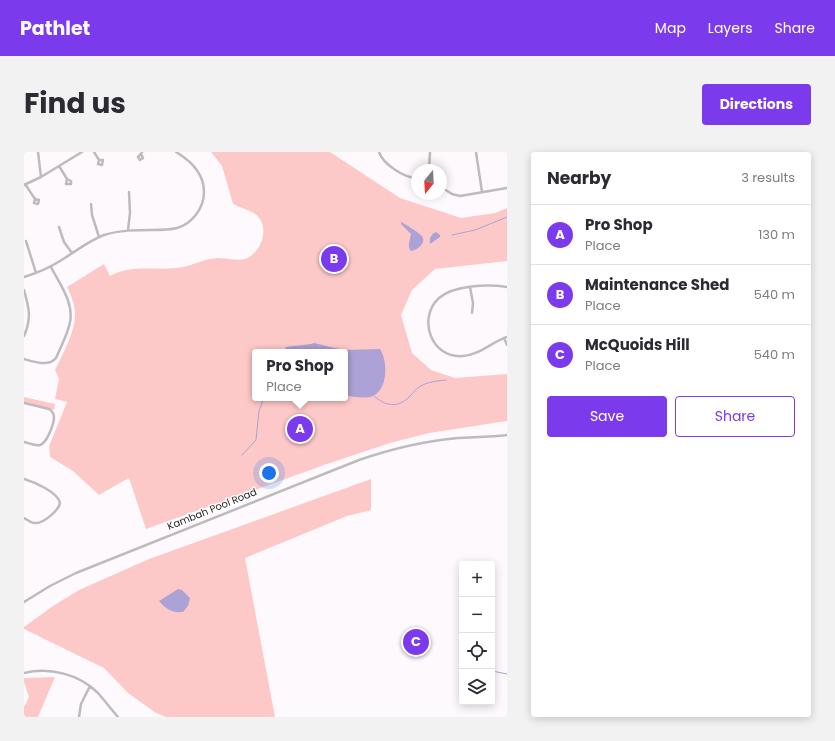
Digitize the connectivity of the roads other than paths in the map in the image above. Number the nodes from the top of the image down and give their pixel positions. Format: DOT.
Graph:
graph roads {
  1 [pos="38,152"];
  2 [pos="82,152"];
  3 [pos="94,152"];
  4 [pos="176,152"];
  5 [pos="379,152"];
  6 [pos="430,152"];
  7 [pos="476,152"];
  8 [pos="99,160"];
  9 [pos="429,164"];
  10 [pos="59,166"];
  11 [pos="41,177"];
  12 [pos="411,177"];
  13 [pos="67,179"];
  14 [pos="25,184"];
  15 [pos="507,188"];
  16 [pos="447,190"];
  17 [pos="129,192"];
  18 [pos="482,192"];
  19 [pos="35,199"];
  20 [pos="91,204"];
  21 [pos="59,227"];
  22 [pos="128,230"];
  23 [pos="99,237"];
  24 [pos="26,241"];
  25 [pos="72,253"];
  26 [pos="50,267"];
  27 [pos="36,273"];
  28 [pos="24,277"];
  29 [pos="470,287"];
  30 [pos="507,287"];
  31 [pos="24,290"];
  32 [pos="472,313"];
  33 [pos="24,336"];
  34 [pos="506,337"];
  35 [pos="507,345"];
  36 [pos="24,359"];
  37 [pos="24,403"];
  38 [pos="507,435"];
  39 [pos="24,442"];
  40 [pos="24,479"];
  41 [pos="24,518"];
  42 [pos="24,602"];
  43 [pos="24,673"];
  44 [pos="90,686"];
  45 [pos="79,717"];
  46 [pos="118,717"];
  1 -- 11 [label="street"];
  2 -- 10 [label="street"];
  3 -- 8 [label="street"];
  4 -- 22 [label="street"];
  5 -- 12 [label="street"];
  6 -- 9 [label="street"];
  7 -- 18 [label="street"];
  10 -- 11 [label="street"];
  10 -- 13 [label="street"];
  11 -- 14 [label="street"];
  14 -- 19 [label="street"];
  15 -- 18 [label="street"];
  16 -- 18 [label="street"];
  17 -- 22 [label="street"];
  20 -- 23 [label="street"];
  21 -- 25 [label="street"];
  22 -- 23 [label="street"];
  23 -- 25 [label="street"];
  24 -- 27 [label="street"];
  25 -- 26 [label="street"];
  26 -- 27 [label="street"];
  26 -- 36 [label="street"];
  27 -- 28 [label="street"];
  29 -- 30 [label="street"];
  29 -- 32 [label="street"];
  29 -- 34 [label="street"];
  31 -- 33 [label="street"];
  34 -- 35 [label="street"];
  37 -- 39 [label="street"];
  38 -- 42 [label="street, Kambah Pool Road"];
  40 -- 41 [label="street"];
  43 -- 44 [label="street"];
  44 -- 45 [label="street"];
  44 -- 46 [label="street"];
}
